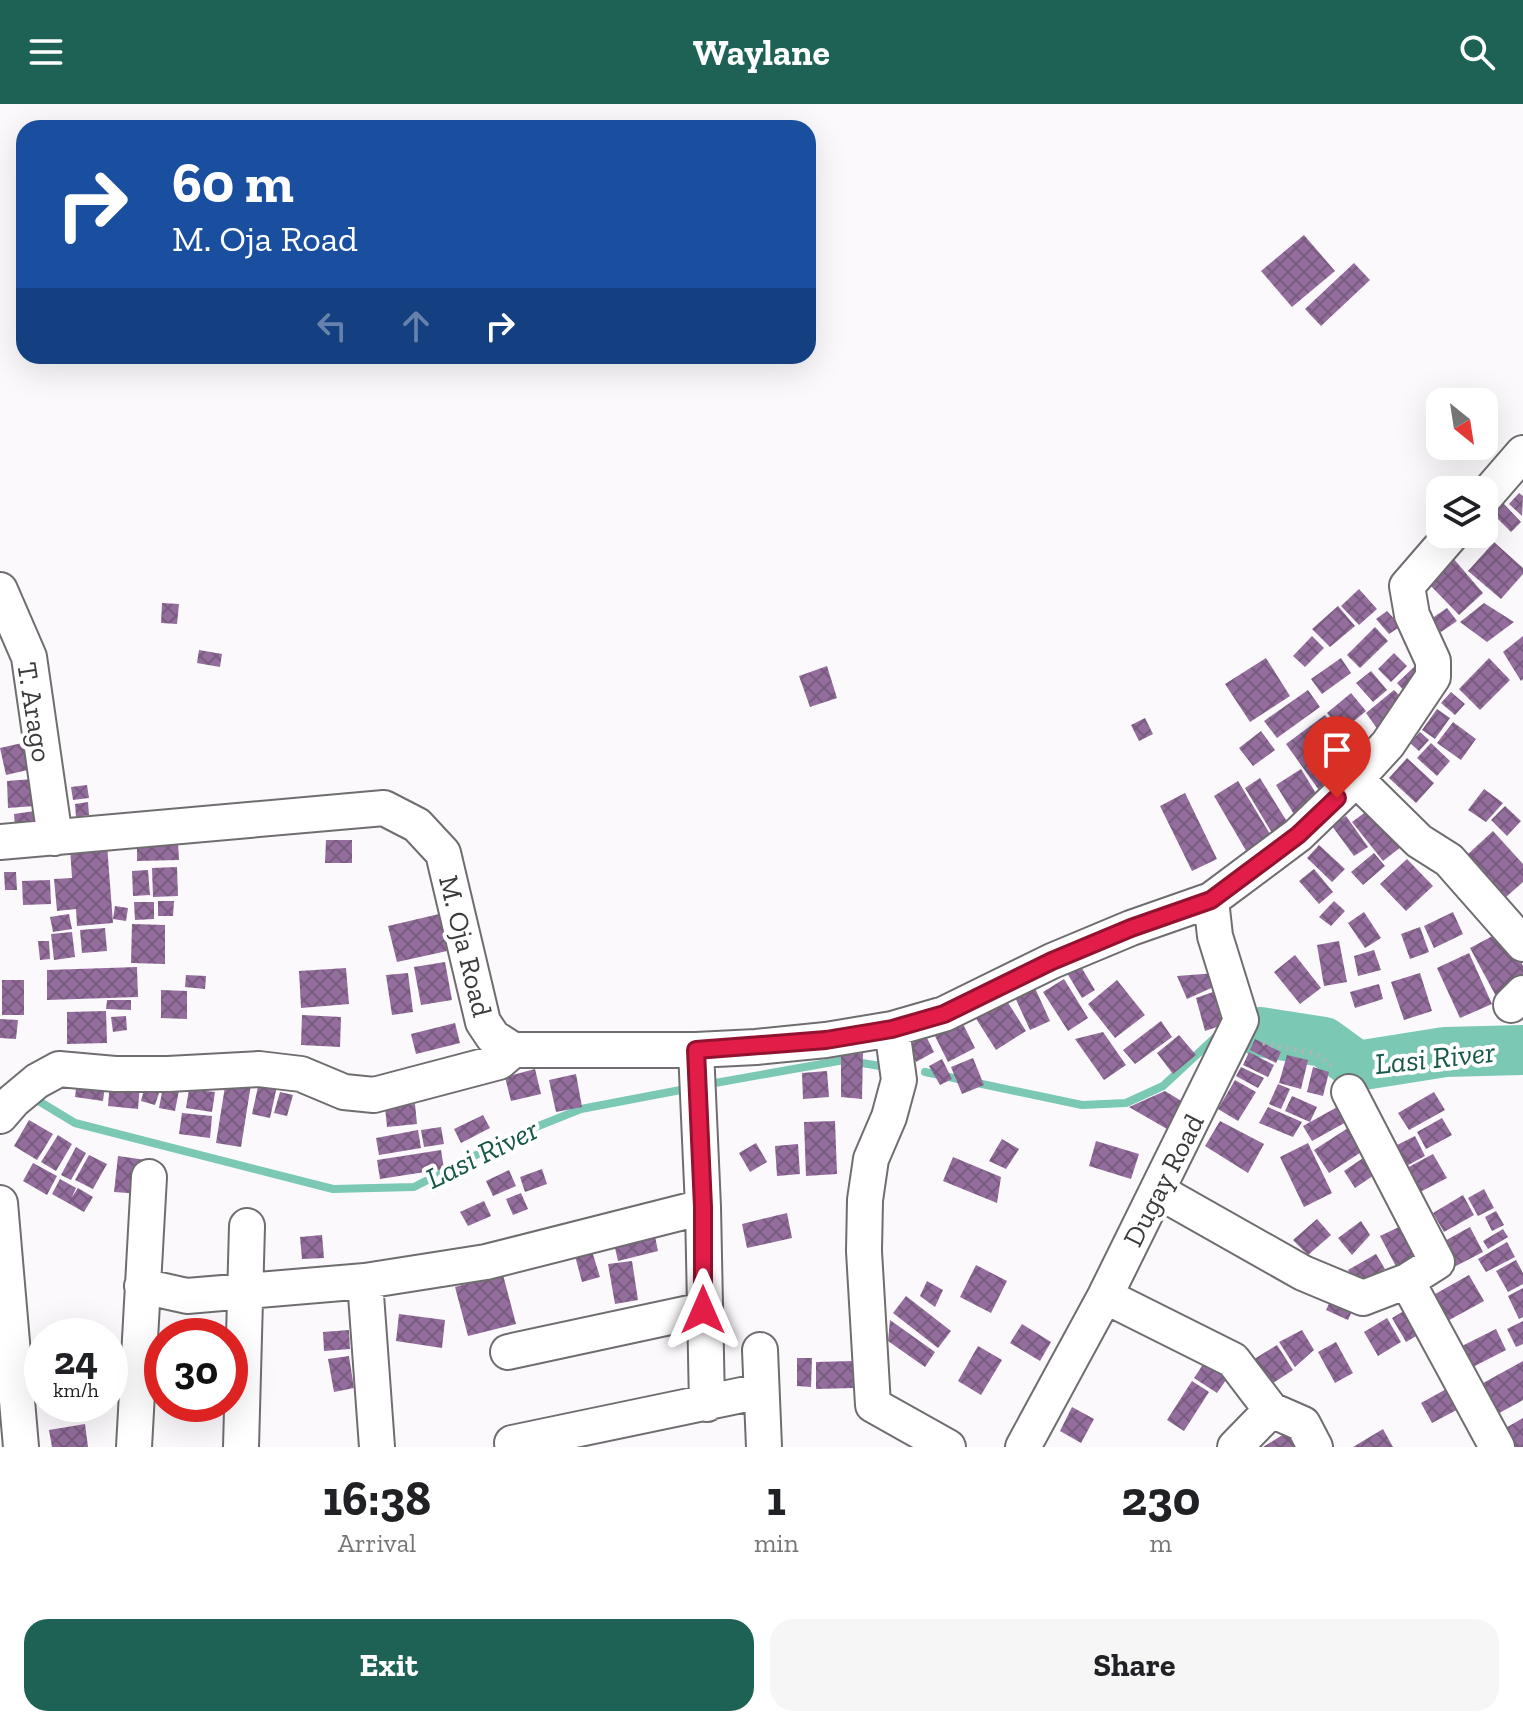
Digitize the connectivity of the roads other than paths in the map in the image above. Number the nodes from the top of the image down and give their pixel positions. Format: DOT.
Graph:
graph roads {
  1 [pos="1523,453"];
  2 [pos="1498,482"];
  3 [pos="1440,548"];
  4 [pos="0,590"];
  5 [pos="1356,779"];
  6 [pos="55,838"];
  7 [pos="0,842"];
  8 [pos="1211,900"];
  9 [pos="1517,921"];
  10 [pos="892,1029"];
  11 [pos="513,1050"];
  12 [pos="696,1050"];
  13 [pos="1349,1092"];
  14 [pos="17,1099"];
  15 [pos="149,1177"];
  16 [pos="1158,1191"];
  17 [pos="0,1203"];
  18 [pos="703,1207"];
  19 [pos="247,1226"];
  20 [pos="365,1281"];
  21 [pos="1407,1281"];
  22 [pos="142,1286"];
  23 [pos="245,1291"];
  24 [pos="1105,1296"];
  25 [pos="703,1310"];
  26 [pos="760,1350"];
  27 [pos="508,1352"];
  28 [pos="761,1391"];
  29 [pos="707,1404"];
  30 [pos="1271,1410"];
  31 [pos="512,1443"];
  32 [pos="21,1447"];
  33 [pos="134,1447"];
  34 [pos="241,1447"];
  35 [pos="377,1447"];
  36 [pos="764,1447"];
  37 [pos="948,1447"];
  38 [pos="1023,1447"];
  39 [pos="1235,1447"];
  40 [pos="1315,1447"];
  41 [pos="1497,1447"];
  1 -- 2 [label="street"];
  3 -- 5 [label="street, M. Oja Road"];
  4 -- 6 [label="street, T. Arago"];
  5 -- 8 [label="street, M. Oja Road"];
  5 -- 9 [label="street"];
  6 -- 7 [label="street, M. Oja Road"];
  6 -- 11 [label="street, M. Oja Road"];
  8 -- 10 [label="street, M. Oja Road"];
  8 -- 16 [label="street, Dugay Road"];
  10 -- 12 [label="street, M. Oja Road"];
  10 -- 37 [label="street"];
  11 -- 12 [label="street, M. Oja Road"];
  11 -- 14 [label="street"];
  12 -- 18 [label="street"];
  13 -- 21 [label="street"];
  15 -- 22 [label="street"];
  16 -- 21 [label="street"];
  16 -- 24 [label="street, Dugay Road"];
  17 -- 32 [label="street"];
  18 -- 20 [label="street"];
  18 -- 25 [label="street"];
  19 -- 23 [label="street"];
  20 -- 23 [label="street"];
  20 -- 35 [label="street"];
  21 -- 41 [label="street"];
  22 -- 23 [label="street"];
  22 -- 33 [label="street"];
  23 -- 34 [label="street"];
  24 -- 30 [label="street"];
  24 -- 38 [label="street, Dugay Road"];
  25 -- 27 [label="street"];
  25 -- 29 [label="street"];
  26 -- 28 [label="street"];
  28 -- 29 [label="street"];
  28 -- 36 [label="street"];
  29 -- 31 [label="street"];
  30 -- 39 [label="street"];
  30 -- 40 [label="street"];
}
